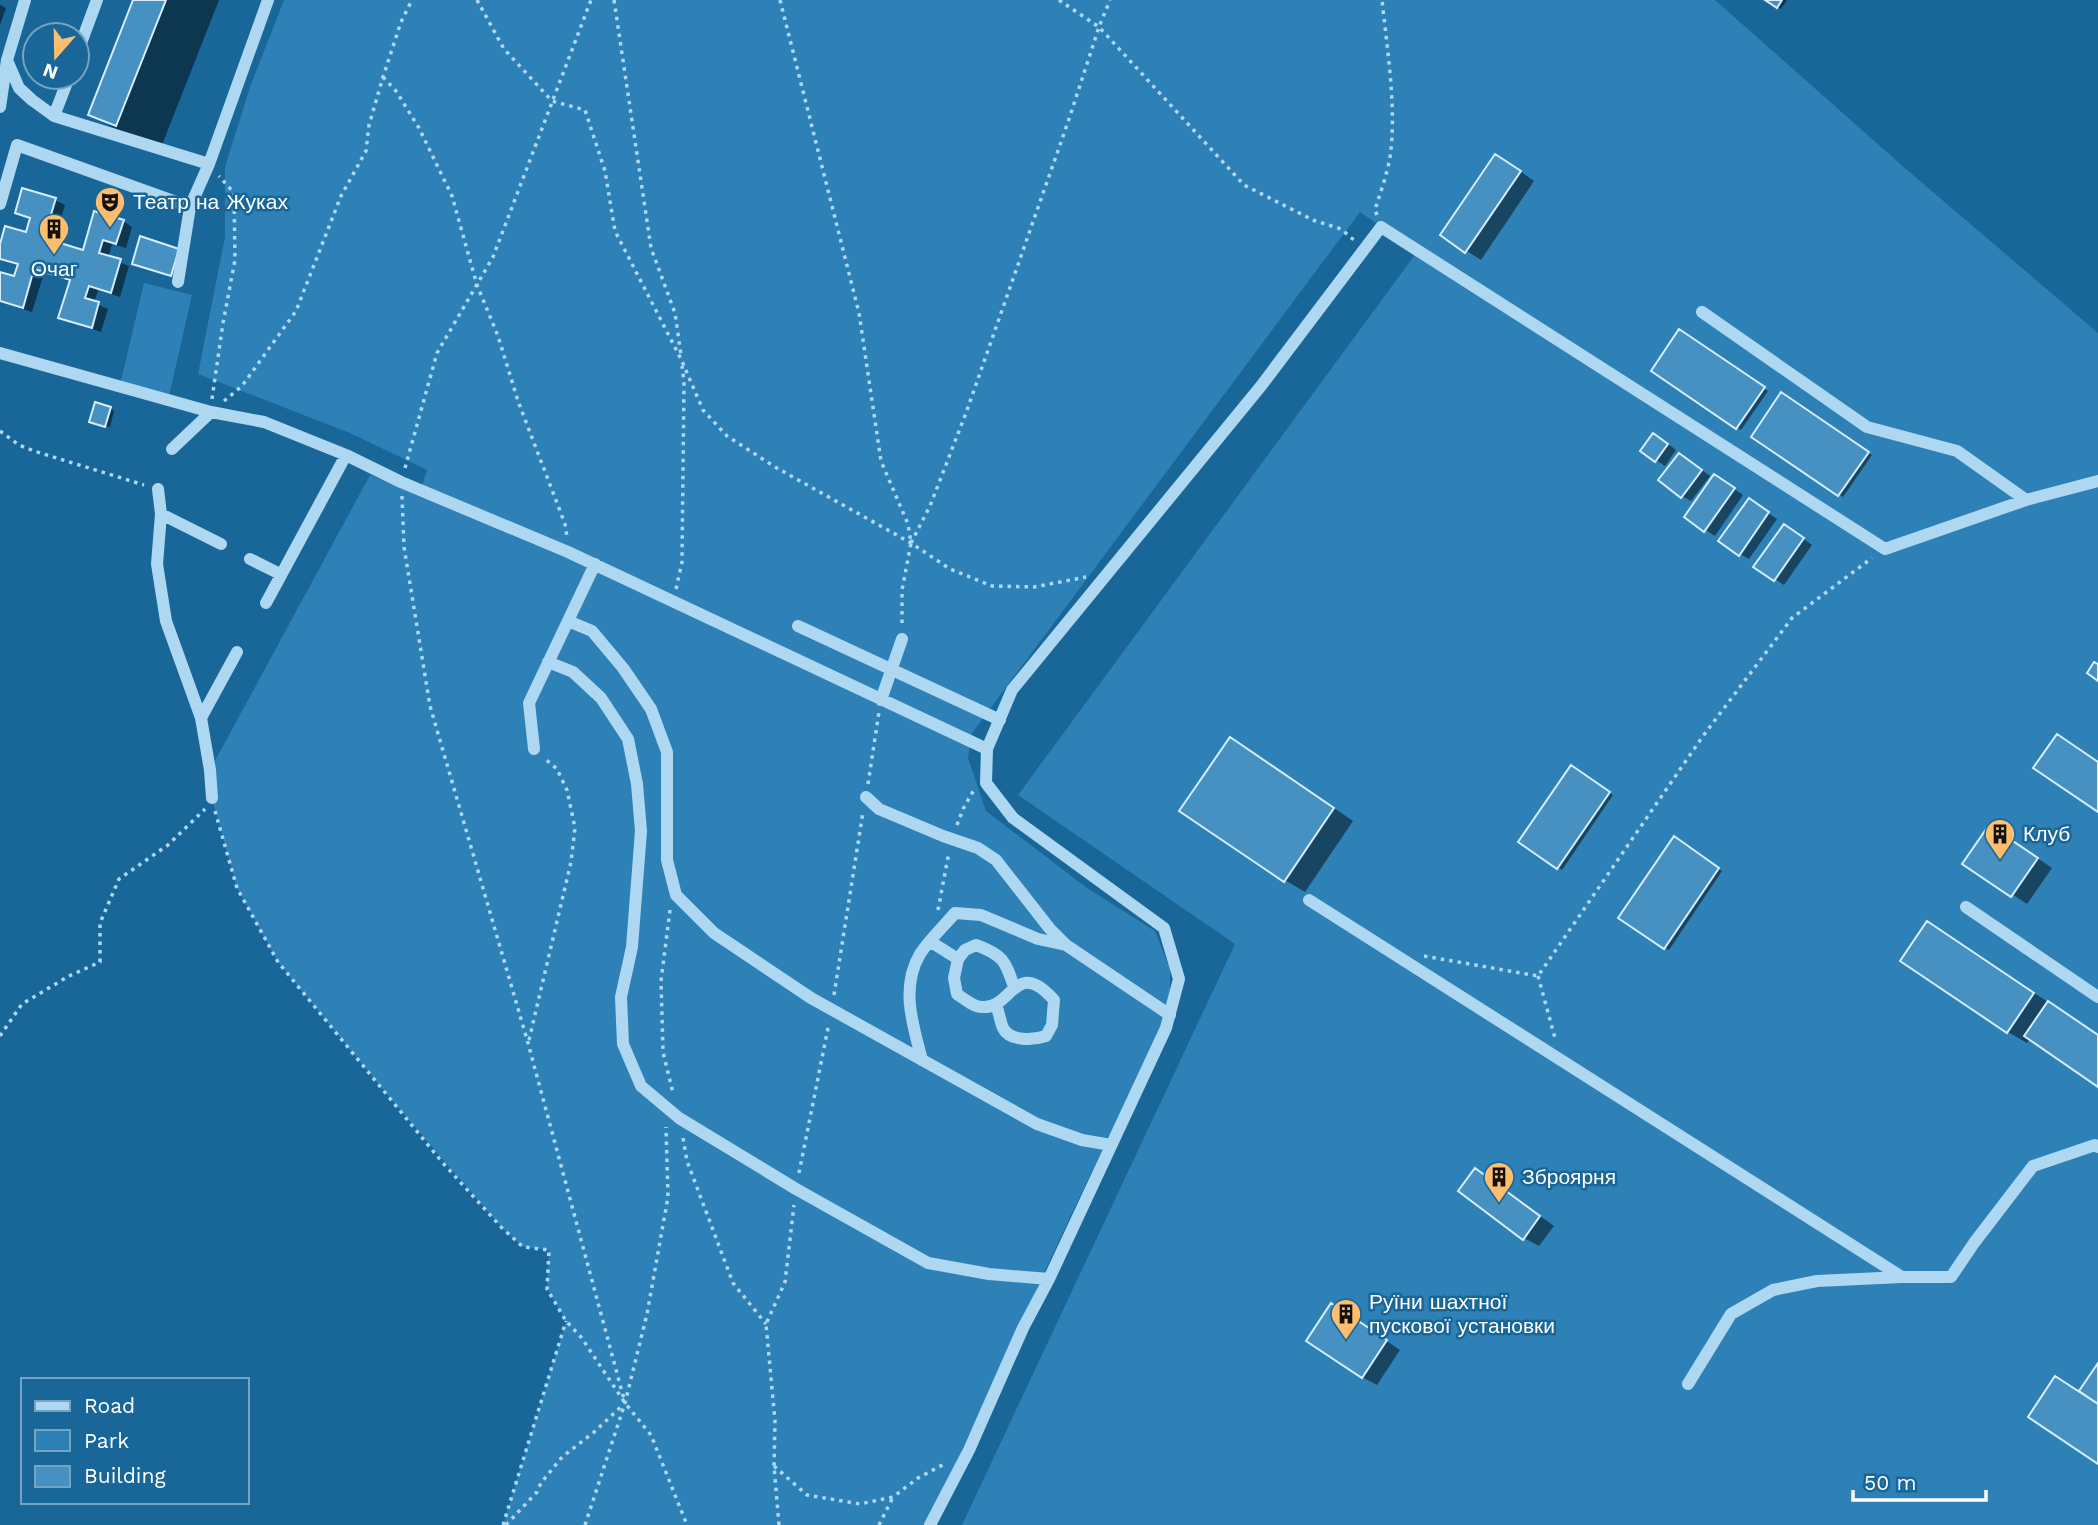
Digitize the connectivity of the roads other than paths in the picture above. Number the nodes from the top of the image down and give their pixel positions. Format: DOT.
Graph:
graph roads {
  1 [pos="24,0"];
  2 [pos="97,0"];
  3 [pos="268,0"];
  4 [pos="89,21"];
  5 [pos="7,60"];
  6 [pos="64,91"];
  7 [pos="0,107"];
  8 [pos="54,116"];
  9 [pos="208,164"];
  10 [pos="0,204"];
  11 [pos="190,207"];
  12 [pos="178,282"];
  13 [pos="1702,312"];
  14 [pos="0,353"];
  15 [pos="211,412"];
  16 [pos="172,449"];
  17 [pos="346,455"];
  18 [pos="2098,481"];
  19 [pos="158,489"];
  20 [pos="2026,500"];
  21 [pos="162,514"];
  22 [pos="221,544"];
  23 [pos="250,559"];
  24 [pos="595,564"];
  25 [pos="280,573"];
  26 [pos="266,603"];
  27 [pos="568,621"];
  28 [pos="798,626"];
  29 [pos="902,639"];
  30 [pos="237,652"];
  31 [pos="548,662"];
  32 [pos="890,669"];
  33 [pos="881,699"];
  34 [pos="201,718"];
  35 [pos="1000,720"];
  36 [pos="534,749"];
  37 [pos="987,749"];
  38 [pos="866,797"];
  39 [pos="212,799"];
  40 [pos="1309,900"];
  41 [pos="1966,907"];
  42 [pos="931,942"];
  43 [pos="1066,945"];
  44 [pos="958,959"];
  45 [pos="1014,987"];
  46 [pos="2098,998"];
  47 [pos="996,1005"];
  48 [pos="1170,1015"];
  49 [pos="922,1060"];
  50 [pos="1111,1145"];
  51 [pos="2098,1147"];
  52 [pos="1902,1277"];
  53 [pos="1049,1279"];
  54 [pos="1688,1384"];
  55 [pos="930,1525"];
  1 -- 5 [label="street"];
  2 -- 4 [label="street"];
  3 -- 9 [label="street"];
  5 -- 7 [label="street"];
  5 -- 8 [label="street"];
  6 -- 8 [label="street"];
  8 -- 9 [label="street"];
  9 -- 11 [label="street"];
  10 -- 11 [label="street"];
  11 -- 12 [label="street"];
  13 -- 20 [label="street"];
  14 -- 15 [label="street"];
  15 -- 16 [label="street"];
  15 -- 17 [label="street"];
  17 -- 24 [label="street"];
  17 -- 25 [label="street"];
  18 -- 20 [label="street"];
  19 -- 21 [label="street"];
  20 -- 35 [label="street"];
  21 -- 22 [label="street"];
  21 -- 34 [label="street"];
  23 -- 25 [label="street"];
  24 -- 27 [label="street"];
  24 -- 33 [label="street"];
  25 -- 26 [label="street"];
  27 -- 31 [label="street"];
  27 -- 49 [label="street"];
  28 -- 32 [label="street"];
  29 -- 32 [label="street"];
  30 -- 34 [label="street"];
  31 -- 36 [label="street"];
  31 -- 53 [label="street"];
  32 -- 33 [label="street"];
  32 -- 35 [label="street"];
  33 -- 37 [label="street"];
  34 -- 39 [label="street"];
  35 -- 37 [label="street"];
  37 -- 48 [label="street"];
  38 -- 43 [label="street"];
  40 -- 52 [label="street"];
  41 -- 46 [label="street"];
  42 -- 43 [label="street"];
  42 -- 44 [label="street"];
  42 -- 49 [label="street"];
  43 -- 48 [label="street"];
  44 -- 45 [label="street"];
  44 -- 47 [label="street"];
  45 -- 47 [label="street"];
  45 -- 47 [label="street"];
  48 -- 50 [label="street"];
  49 -- 50 [label="street"];
  50 -- 53 [label="street"];
  51 -- 52 [label="street"];
  52 -- 54 [label="street"];
  53 -- 55 [label="street"];
}
